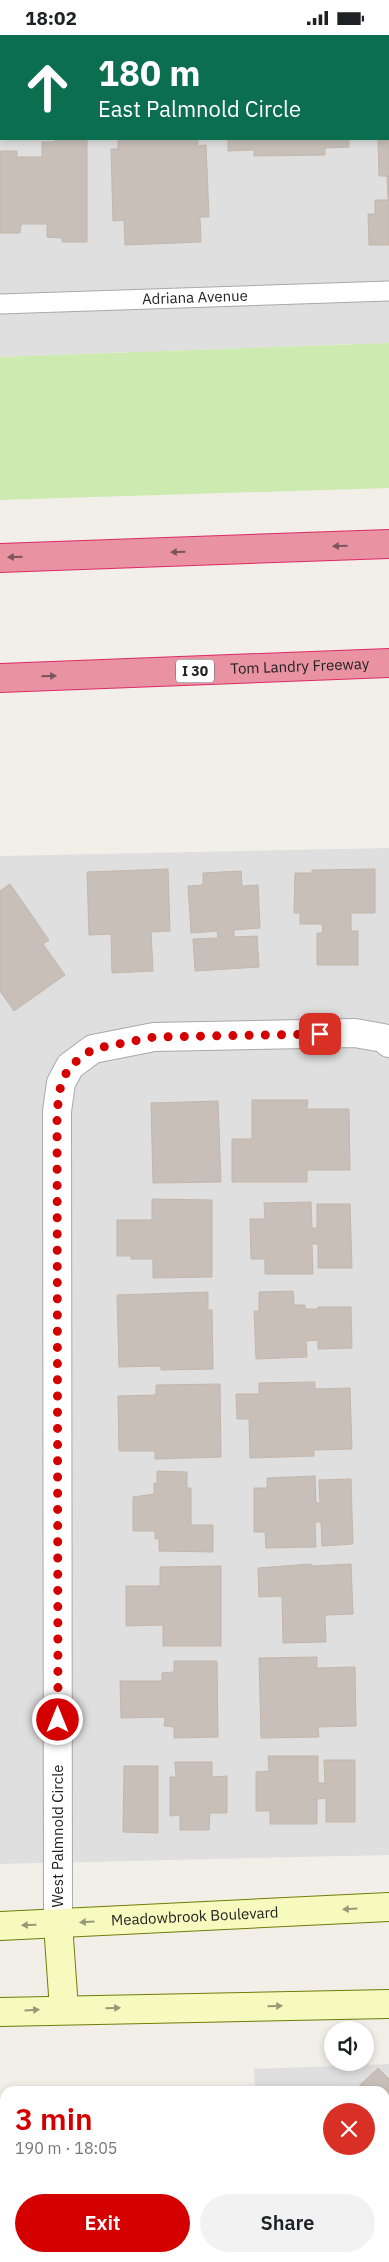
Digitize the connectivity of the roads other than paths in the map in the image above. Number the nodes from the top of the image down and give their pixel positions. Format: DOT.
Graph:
graph roads {
  1 [pos="389,291"];
  2 [pos="0,304"];
  3 [pos="389,544"];
  4 [pos="0,558"];
  5 [pos="389,663"];
  6 [pos="0,678"];
  7 [pos="389,1043"];
  8 [pos="389,1907"];
  9 [pos="58,1924"];
  10 [pos="0,1926"];
  11 [pos="389,2004"];
  12 [pos="64,2009"];
  13 [pos="0,2012"];
  1 -- 2 [label="lane, Adriana Avenue"];
  3 -- 4 [label="highway, one-way"];
  6 -- 5 [label="highway, Tom Landry Freeway / I 30, one-way"];
  7 -- 9 [label="street, West Palmnold Circle"];
  8 -- 9 [label="main road, Meadowbrook Boulevard, one-way"];
  9 -- 10 [label="main road, Meadowbrook Boulevard, one-way"];
  9 -- 12 [label="main road"];
  12 -- 11 [label="main road, one-way"];
  13 -- 12 [label="main road, one-way"];
}
